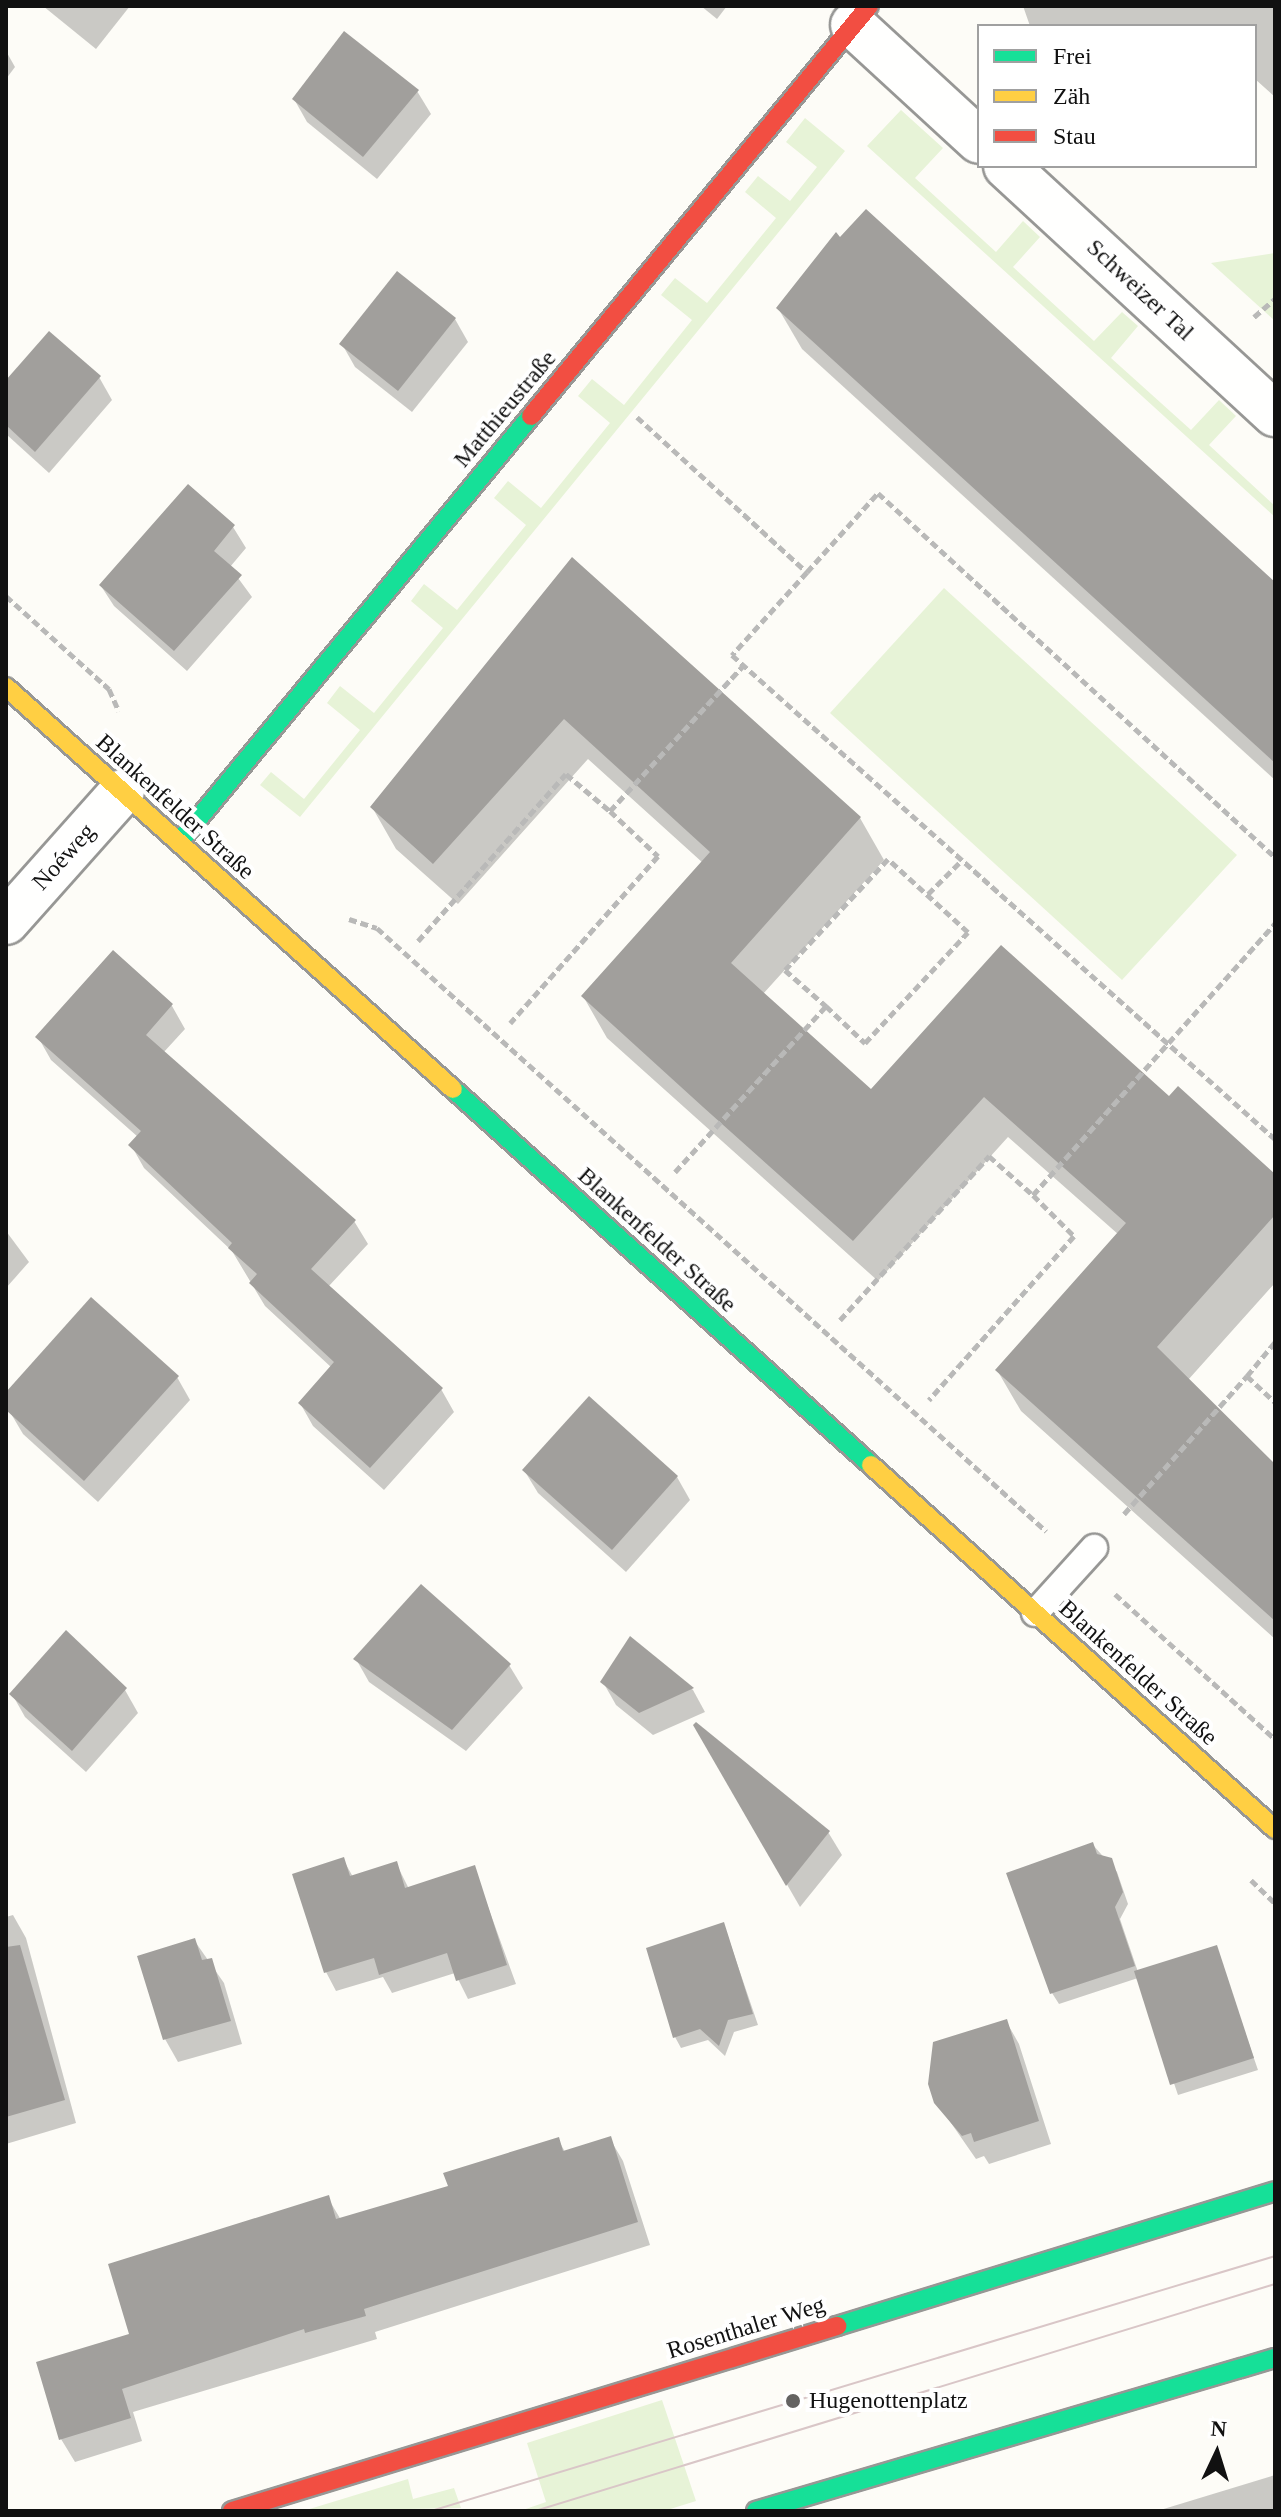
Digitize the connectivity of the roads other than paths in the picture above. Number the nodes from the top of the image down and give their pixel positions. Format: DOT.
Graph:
graph roads {
  1 [pos="861,16"];
  2 [pos="977,139"];
  3 [pos="1008,168"];
  4 [pos="1275,414"];
  5 [pos="6,687"];
  6 [pos="122,792"];
  7 [pos="179,842"];
  8 [pos="6,922"];
  9 [pos="1087,1555"];
  10 [pos="1035,1613"];
  11 [pos="1275,1829"];
  12 [pos="1275,2191"];
  13 [pos="1275,2358"];
  14 [pos="232,2511"];
  15 [pos="756,2511"];
  1 -- 2 [label="street"];
  1 -- 7 [label="street, Matthieustraße"];
  3 -- 4 [label="street, Schweizer Tal"];
  5 -- 6 [label="street, Blankenfelder Straße"];
  6 -- 7 [label="street, Blankenfelder Straße"];
  6 -- 8 [label="street, Noéweg"];
  7 -- 10 [label="street, Blankenfelder Straße"];
  9 -- 10 [label="lane"];
  10 -- 11 [label="street, Blankenfelder Straße"];
  12 -- 14 [label="street, Rosenthaler Weg"];
  13 -- 15 [label="street"];
}
